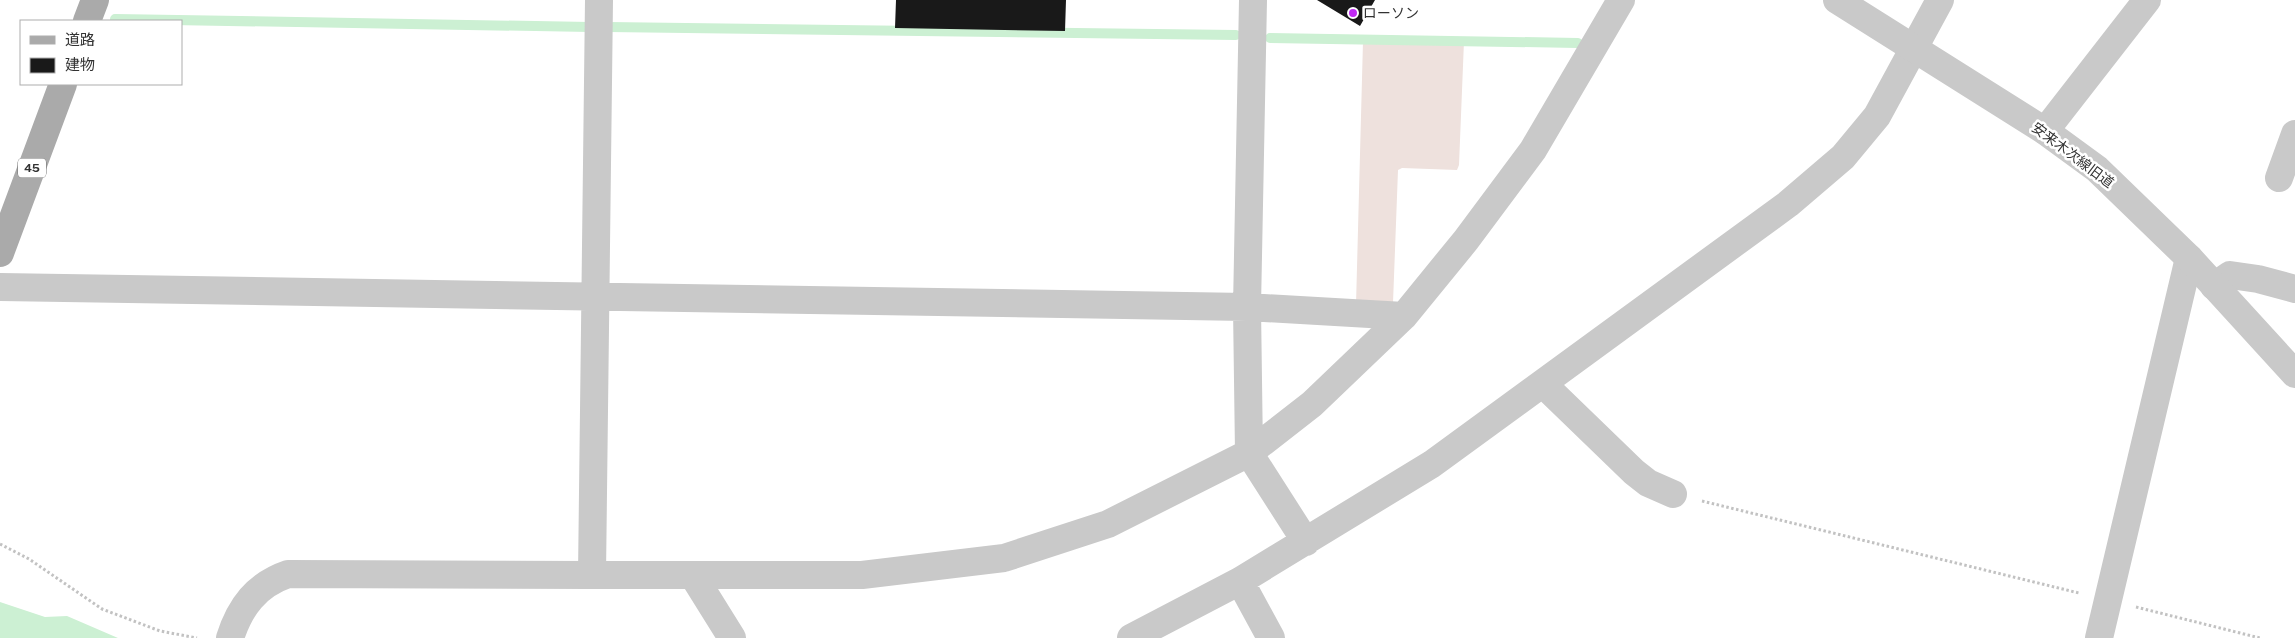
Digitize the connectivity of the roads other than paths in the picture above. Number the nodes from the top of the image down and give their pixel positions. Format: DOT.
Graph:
graph roads {
  1 [pos="95,0"];
  2 [pos="599,0"];
  3 [pos="1254,0"];
  4 [pos="1621,0"];
  5 [pos="1837,0"];
  6 [pos="1940,0"];
  7 [pos="2147,0"];
  8 [pos="87,20"];
  9 [pos="1915,47"];
  10 [pos="64,85"];
  11 [pos="2045,131"];
  12 [pos="2295,134"];
  13 [pos="2279,178"];
  14 [pos="0,253"];
  15 [pos="2189,258"];
  16 [pos="0,286"];
  17 [pos="2214,286"];
  18 [pos="2295,289"];
  19 [pos="595,297"];
  20 [pos="1246,307"];
  21 [pos="1404,316"];
  22 [pos="2295,374"];
  23 [pos="1543,384"];
  24 [pos="1249,453"];
  25 [pos="1673,494"];
  26 [pos="1306,542"];
  27 [pos="592,575"];
  28 [pos="694,577"];
  29 [pos="1240,581"];
  30 [pos="230,638"];
  31 [pos="732,638"];
  32 [pos="1131,638"];
  33 [pos="1272,638"];
  34 [pos="2099,638"];
  1 -- 8 [label="main road"];
  2 -- 19 [label="street"];
  3 -- 20 [label="street"];
  4 -- 21 [label="street"];
  5 -- 9 [label="street, 安来木次線旧道"];
  6 -- 9 [label="street"];
  7 -- 11 [label="street"];
  9 -- 11 [label="street, 安来木次線旧道"];
  9 -- 23 [label="street"];
  10 -- 14 [label="main road, 45"];
  11 -- 15 [label="street, 安来木次線旧道"];
  12 -- 13 [label="street"];
  15 -- 17 [label="street, 安来木次線旧道"];
  15 -- 34 [label="street"];
  16 -- 19 [label="street"];
  17 -- 18 [label="street"];
  17 -- 22 [label="street, 安来木次線旧道"];
  19 -- 20 [label="street"];
  19 -- 27 [label="street"];
  20 -- 21 [label="street"];
  20 -- 24 [label="street"];
  21 -- 24 [label="street"];
  23 -- 25 [label="street"];
  23 -- 26 [label="street"];
  24 -- 26 [label="street"];
  24 -- 28 [label="street"];
  26 -- 29 [label="street"];
  27 -- 28 [label="street"];
  27 -- 30 [label="street"];
  28 -- 31 [label="street"];
  29 -- 32 [label="street"];
  29 -- 33 [label="street"];
}
